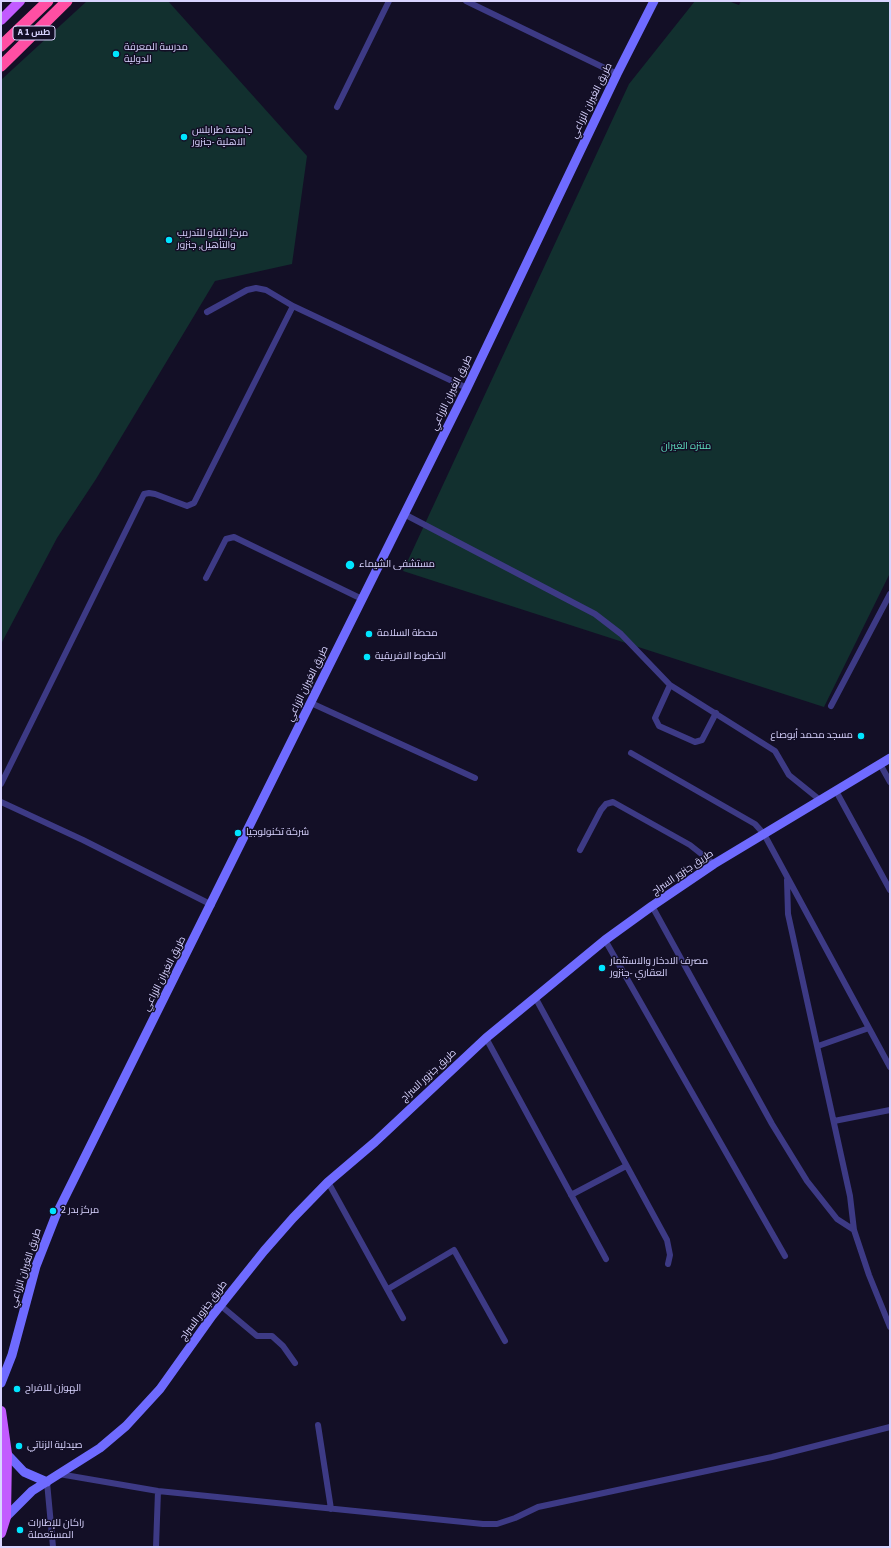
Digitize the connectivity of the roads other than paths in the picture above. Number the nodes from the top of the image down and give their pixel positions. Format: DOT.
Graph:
graph roads {
  1 [pos="20,1"];
  2 [pos="48,1"];
  3 [pos="67,1"];
  4 [pos="389,1"];
  5 [pos="466,1"];
  6 [pos="654,1"];
  7 [pos="1,20"];
  8 [pos="1,46"];
  9 [pos="1,66"];
  10 [pos="617,74"];
  11 [pos="337,107"];
  12 [pos="294,306"];
  13 [pos="207,312"];
  14 [pos="467,388"];
  15 [pos="404,514"];
  16 [pos="206,578"];
  17 [pos="890,594"];
  18 [pos="362,599"];
  19 [pos="670,685"];
  20 [pos="311,703"];
  21 [pos="831,706"];
  22 [pos="716,713"];
  23 [pos="631,753"];
  24 [pos="890,758"];
  25 [pos="880,764"];
  26 [pos="475,778"];
  27 [pos="890,782"];
  28 [pos="1,784"];
  29 [pos="836,791"];
  30 [pos="820,800"];
  31 [pos="1,802"];
  32 [pos="764,834"];
  33 [pos="580,850"];
  34 [pos="714,864"];
  35 [pos="787,880"];
  36 [pos="890,890"];
  37 [pos="212,905"];
  38 [pos="652,906"];
  39 [pos="605,940"];
  40 [pos="535,997"];
  41 [pos="869,1028"];
  42 [pos="486,1038"];
  43 [pos="818,1046"];
  44 [pos="890,1067"];
  45 [pos="890,1110"];
  46 [pos="834,1121"];
  47 [pos="626,1166"];
  48 [pos="328,1182"];
  49 [pos="571,1195"];
  50 [pos="854,1230"];
  51 [pos="785,1256"];
  52 [pos="606,1259"];
  53 [pos="668,1264"];
  54 [pos="388,1289"];
  55 [pos="220,1305"];
  56 [pos="403,1318"];
  57 [pos="890,1327"];
  58 [pos="505,1341"];
  59 [pos="12,1355"];
  60 [pos="1,1362"];
  61 [pos="295,1363"];
  62 [pos="1,1383"];
  63 [pos="1,1411"];
  64 [pos="318,1425"];
  65 [pos="890,1427"];
  66 [pos="7,1454"];
  67 [pos="59,1474"];
  68 [pos="47,1482"];
  69 [pos="158,1490"];
  70 [pos="331,1509"];
  71 [pos="6,1517"];
  72 [pos="1,1533"];
  73 [pos="53,1547"];
  74 [pos="156,1547"];
  1 -- 7 [label="main road"];
  2 -- 8 [label="highway, A 1 طس"];
  3 -- 9 [label="highway, A 1 طس"];
  4 -- 11 [label="street"];
  5 -- 10 [label="street"];
  6 -- 10 [label="street, طريق الغيران الزراعي"];
  10 -- 14 [label="street, طريق الغيران الزراعي"];
  12 -- 13 [label="street"];
  12 -- 14 [label="street"];
  12 -- 28 [label="street"];
  14 -- 15 [label="street, طريق الغيران الزراعي"];
  15 -- 18 [label="street, طريق الغيران الزراعي"];
  15 -- 19 [label="street"];
  16 -- 18 [label="street"];
  17 -- 21 [label="street"];
  18 -- 20 [label="street, طريق الغيران الزراعي"];
  19 -- 22 [label="street"];
  19 -- 22 [label="street"];
  20 -- 26 [label="street"];
  20 -- 37 [label="street, طريق الغيران الزراعي"];
  22 -- 30 [label="street"];
  23 -- 32 [label="street"];
  24 -- 25 [label="street, طريق جنزور السراج"];
  25 -- 27 [label="street"];
  25 -- 29 [label="street, طريق جنزور السراج"];
  29 -- 30 [label="street, طريق جنزور السراج"];
  29 -- 36 [label="street"];
  30 -- 32 [label="street, طريق جنزور السراج"];
  31 -- 37 [label="street"];
  32 -- 34 [label="street, طريق جنزور السراج"];
  32 -- 35 [label="street"];
  33 -- 34 [label="street"];
  34 -- 38 [label="street, طريق جنزور السراج"];
  35 -- 41 [label="street"];
  35 -- 43 [label="street"];
  37 -- 59 [label="street, طريق الغيران الزراعي"];
  38 -- 39 [label="street, طريق جنزور السراج"];
  38 -- 50 [label="street"];
  39 -- 40 [label="street, طريق جنزور السراج"];
  39 -- 51 [label="street"];
  40 -- 42 [label="street, طريق جنزور السراج"];
  40 -- 47 [label="street"];
  41 -- 43 [label="street"];
  41 -- 44 [label="street"];
  42 -- 48 [label="street, طريق جنزور السراج"];
  42 -- 49 [label="street"];
  43 -- 46 [label="street"];
  45 -- 46 [label="street"];
  46 -- 50 [label="street"];
  47 -- 49 [label="street"];
  47 -- 53 [label="street"];
  48 -- 54 [label="street"];
  48 -- 55 [label="street, طريق جنزور السراج"];
  49 -- 52 [label="street"];
  50 -- 57 [label="street"];
  54 -- 56 [label="street"];
  54 -- 58 [label="street"];
  55 -- 61 [label="street"];
  55 -- 67 [label="street, طريق جنزور السراج"];
  59 -- 60 [label="street"];
  59 -- 62 [label="street, طريق الغيران الزراعي"];
  63 -- 66 [label="main road"];
  64 -- 70 [label="street"];
  65 -- 70 [label="street"];
  66 -- 68 [label="street"];
  66 -- 71 [label="main road"];
  67 -- 68 [label="street, طريق جنزور السراج"];
  67 -- 69 [label="street"];
  68 -- 71 [label="street, طريق جنزور السراج"];
  68 -- 73 [label="street"];
  69 -- 70 [label="street"];
  69 -- 74 [label="street"];
  71 -- 72 [label="main road"];
}
